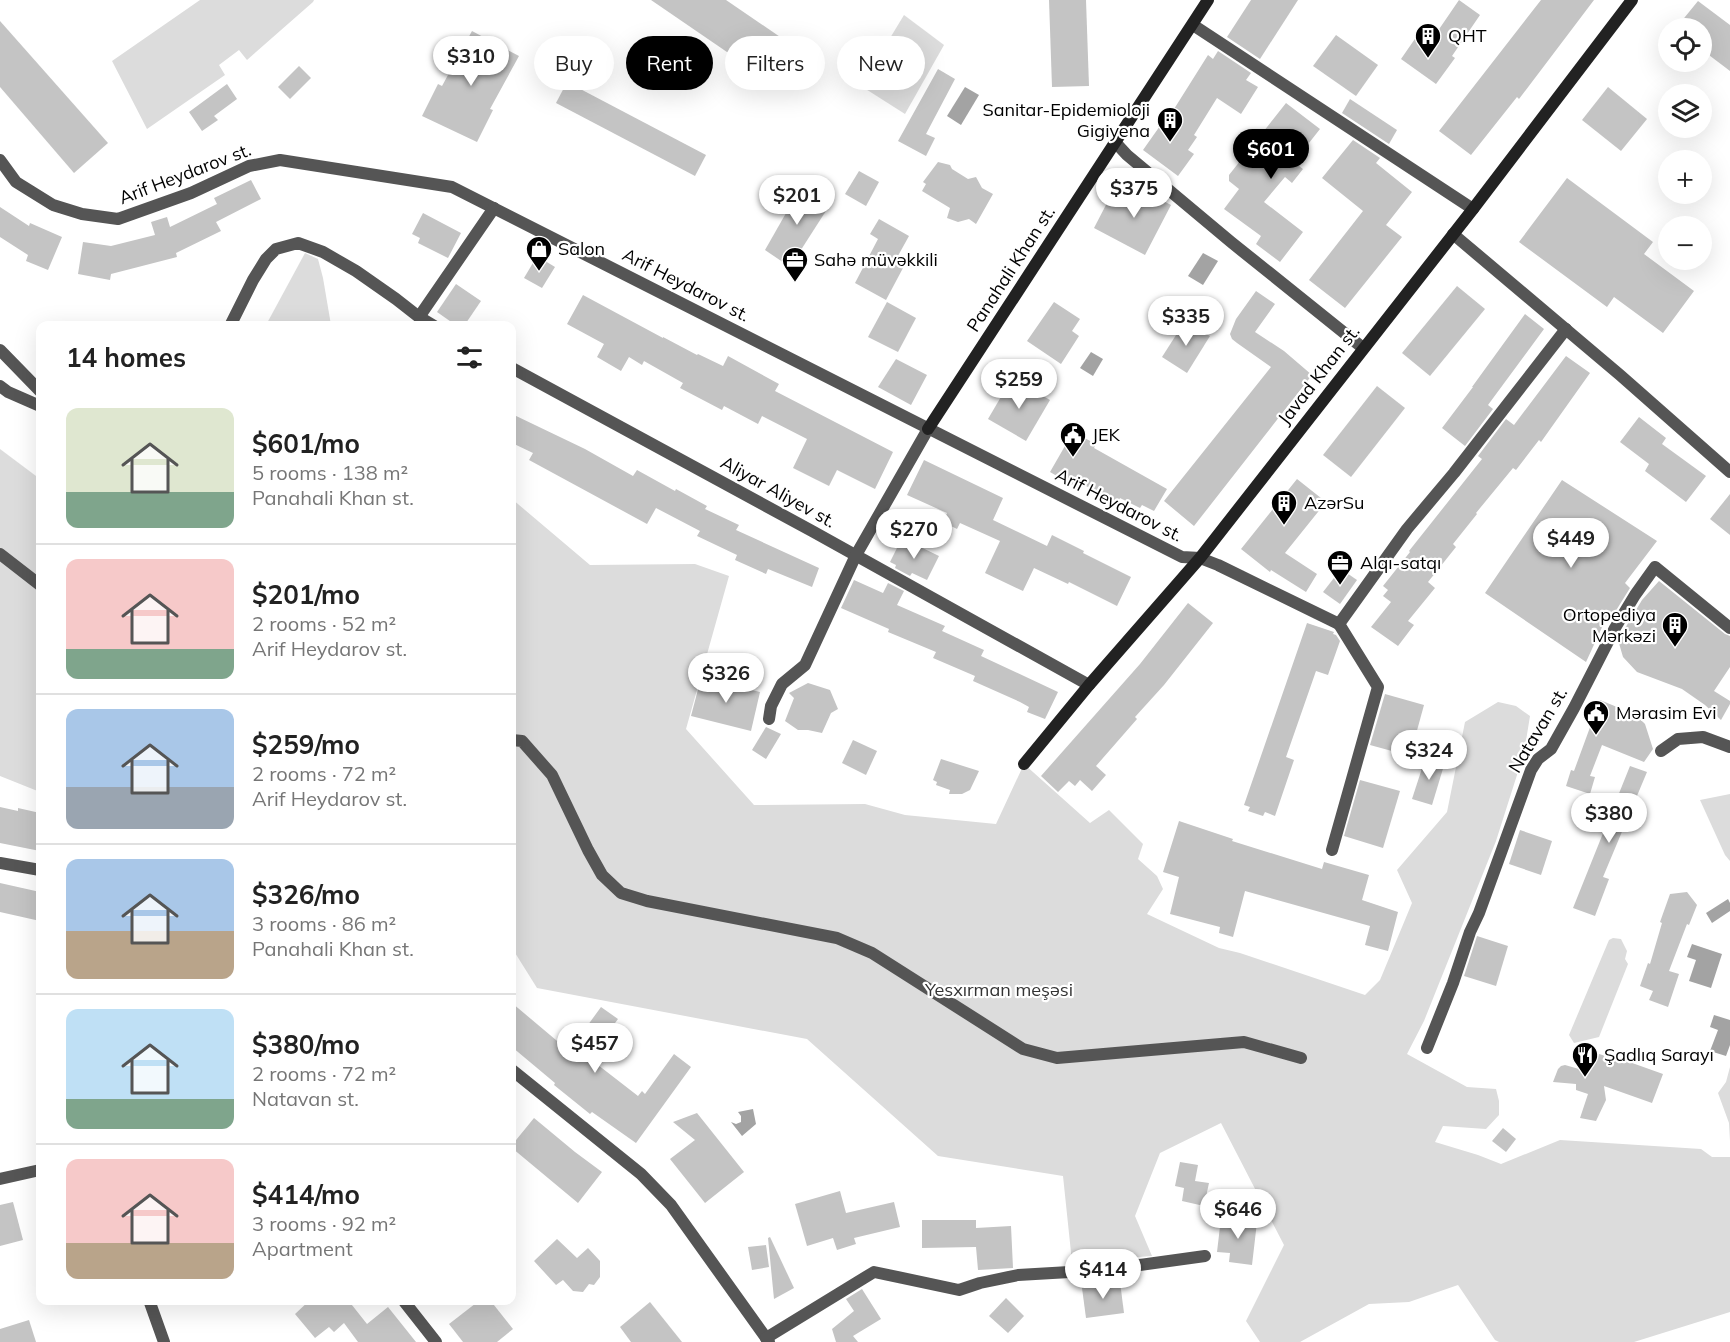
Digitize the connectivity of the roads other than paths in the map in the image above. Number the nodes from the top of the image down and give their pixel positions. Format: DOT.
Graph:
graph roads {
  1 [pos="1208,0"];
  2 [pos="1632,0"];
  3 [pos="1193,25"];
  4 [pos="1115,142"];
  5 [pos="0,160"];
  6 [pos="494,208"];
  7 [pos="1473,209"];
  8 [pos="1453,234"];
  9 [pos="419,317"];
  10 [pos="232,321"];
  11 [pos="426,321"];
  12 [pos="1566,329"];
  13 [pos="1363,348"];
  14 [pos="0,350"];
  15 [pos="516,370"];
  16 [pos="0,386"];
  17 [pos="36,388"];
  18 [pos="36,404"];
  19 [pos="928,429"];
  20 [pos="1730,472"];
  21 [pos="0,554"];
  22 [pos="856,555"];
  23 [pos="1200,558"];
  24 [pos="36,582"];
  25 [pos="1339,624"];
  26 [pos="1730,627"];
  27 [pos="1089,685"];
  28 [pos="769,719"];
  29 [pos="516,740"];
  30 [pos="1730,747"];
  31 [pos="1661,751"];
  32 [pos="1024,764"];
  33 [pos="1332,850"];
  34 [pos="0,863"];
  35 [pos="36,869"];
  36 [pos="1427,1047"];
  37 [pos="1301,1058"];
  38 [pos="516,1073"];
  39 [pos="36,1171"];
  40 [pos="0,1179"];
  41 [pos="1205,1256"];
  42 [pos="151,1305"];
  43 [pos="407,1305"];
  44 [pos="767,1340"];
  45 [pos="164,1342"];
  46 [pos="436,1342"];
  1 -- 3 [label="street, Panahali Khan st."];
  2 -- 7 [label="street, Javad Khan st."];
  3 -- 4 [label="street, Panahali Khan st."];
  3 -- 7 [label="street"];
  4 -- 13 [label="street"];
  4 -- 19 [label="street, Panahali Khan st."];
  5 -- 6 [label="street, Arif Heydarov st."];
  6 -- 9 [label="street"];
  6 -- 19 [label="street, Arif Heydarov st."];
  7 -- 8 [label="street, Javad Khan st."];
  8 -- 12 [label="street"];
  8 -- 13 [label="street, Javad Khan st."];
  9 -- 10 [label="street"];
  9 -- 11 [label="street"];
  12 -- 20 [label="street"];
  12 -- 25 [label="street"];
  13 -- 23 [label="street, Javad Khan st."];
  14 -- 17 [label="street"];
  15 -- 22 [label="street, Aliyar Aliyev st."];
  16 -- 18 [label="street"];
  19 -- 22 [label="street, Panahali Khan st."];
  19 -- 23 [label="street, Arif Heydarov st."];
  21 -- 24 [label="street"];
  22 -- 27 [label="street, Aliyar Aliyev st."];
  22 -- 28 [label="street, Panahali Khan st."];
  23 -- 25 [label="street, Arif Heydarov st."];
  23 -- 27 [label="street, Javad Khan st."];
  25 -- 33 [label="street"];
  26 -- 36 [label="street, Natavan st."];
  27 -- 32 [label="street, Javad Khan st."];
  29 -- 37 [label="street"];
  30 -- 31 [label="street"];
  34 -- 35 [label="street"];
  38 -- 44 [label="street"];
  39 -- 40 [label="street"];
  41 -- 44 [label="street"];
  42 -- 45 [label="street"];
  43 -- 46 [label="street"];
}
